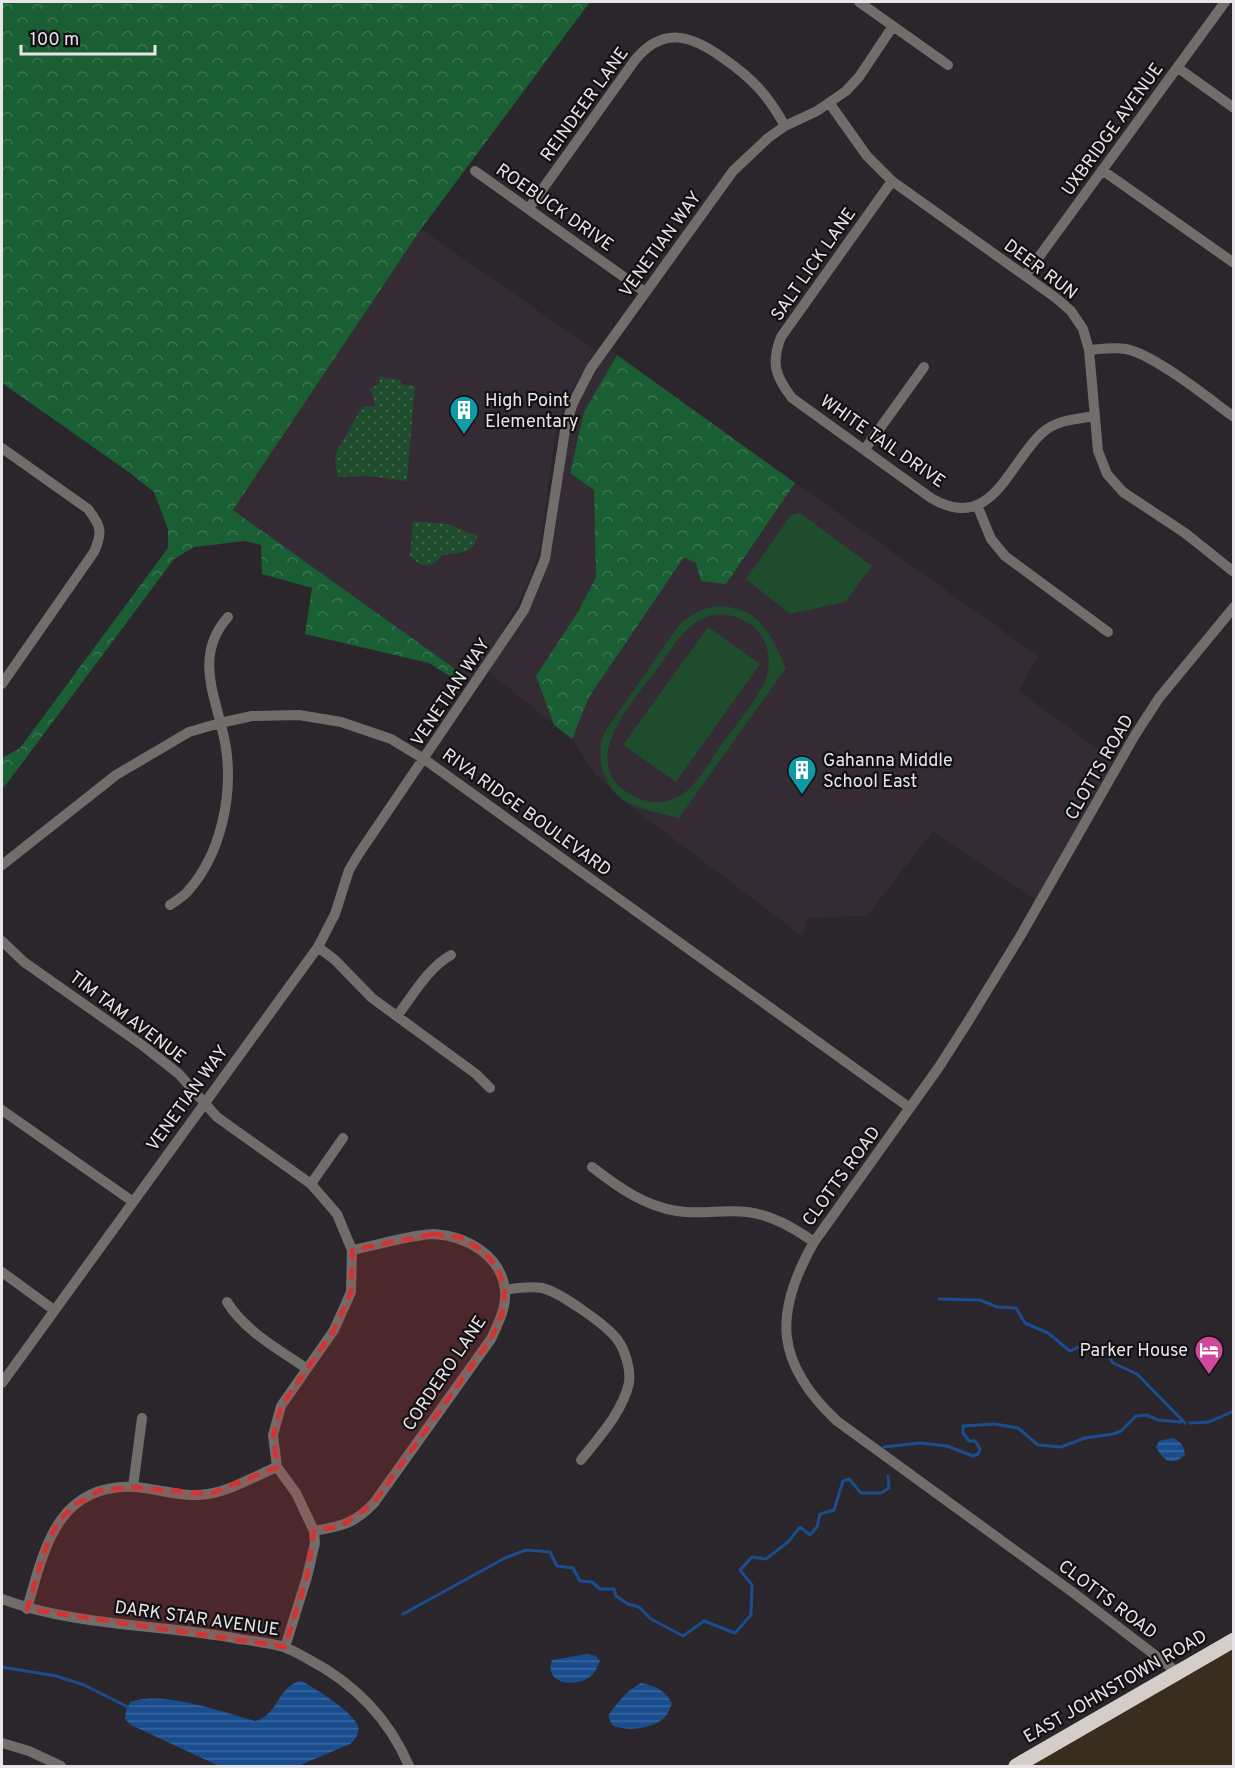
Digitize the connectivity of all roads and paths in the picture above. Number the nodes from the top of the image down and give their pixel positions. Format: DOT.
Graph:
graph roads {
  1 [pos="859,2"];
  2 [pos="1225,2"];
  3 [pos="893,26"];
  4 [pos="948,65"];
  5 [pos="1178,68"];
  6 [pos="830,104"];
  7 [pos="1233,108"];
  8 [pos="786,126"];
  9 [pos="1102,170"];
  10 [pos="475,171"];
  11 [pos="892,181"];
  12 [pos="529,208"];
  13 [pos="1233,263"];
  14 [pos="1024,276"];
  15 [pos="645,292"];
  16 [pos="1089,350"];
  17 [pos="924,367"];
  18 [pos="776,371"];
  19 [pos="1095,416"];
  20 [pos="1233,417"];
  21 [pos="2,447"];
  22 [pos="865,449"];
  23 [pos="977,505"];
  24 [pos="1233,572"];
  25 [pos="1233,607"];
  26 [pos="228,617"];
  27 [pos="1108,632"];
  28 [pos="2,684"];
  29 [pos="220,723"];
  30 [pos="424,759"];
  31 [pos="2,865"];
  32 [pos="170,905"];
  33 [pos="2,941"];
  34 [pos="318,947"];
  35 [pos="452,955"];
  36 [pos="397,1016"];
  37 [pos="490,1088"];
  38 [pos="204,1104"];
  39 [pos="910,1108"];
  40 [pos="2,1110"];
  41 [pos="344,1138"];
  42 [pos="592,1167"];
  43 [pos="311,1184"];
  44 [pos="132,1201"];
  45 [pos="814,1242"];
  46 [pos="352,1250"];
  47 [pos="2,1272"];
  48 [pos="505,1290"];
  49 [pos="227,1302"];
  50 [pos="54,1310"];
  51 [pos="306,1368"];
  52 [pos="2,1383"];
  53 [pos="142,1418"];
  54 [pos="581,1460"];
  55 [pos="277,1467"];
  56 [pos="133,1487"];
  57 [pos="314,1531"];
  58 [pos="2,1599"];
  59 [pos="27,1609"];
  60 [pos="1233,1640"];
  61 [pos="285,1647"];
  62 [pos="1177,1672"];
  63 [pos="2,1743"];
  64 [pos="42,1762"];
  65 [pos="61,1767"];
  66 [pos="409,1767"];
  67 [pos="1016,1767"];
  1 -- 3 [label="street"];
  2 -- 5 [label="street, UXBRIDGE AVENUE"];
  3 -- 4 [label="street"];
  3 -- 6 [label="street, VENETIAN WAY"];
  5 -- 7 [label="street"];
  5 -- 9 [label="street, UXBRIDGE AVENUE"];
  6 -- 8 [label="street, VENETIAN WAY"];
  6 -- 11 [label="street, DEER RUN"];
  8 -- 12 [label="street, REINDEER LANE"];
  8 -- 15 [label="street, VENETIAN WAY"];
  9 -- 13 [label="street"];
  9 -- 14 [label="street, UXBRIDGE AVENUE"];
  10 -- 12 [label="street, ROEBUCK DRIVE"];
  11 -- 14 [label="street, DEER RUN"];
  11 -- 18 [label="street, SALT LICK LANE"];
  12 -- 15 [label="street, ROEBUCK DRIVE"];
  14 -- 16 [label="street, DEER RUN"];
  15 -- 30 [label="street, VENETIAN WAY"];
  16 -- 19 [label="street, DEER RUN"];
  16 -- 20 [label="street"];
  17 -- 22 [label="street"];
  18 -- 22 [label="street, WHITE TAIL DRIVE"];
  19 -- 23 [label="street"];
  19 -- 24 [label="street, DEER RUN"];
  21 -- 28 [label="street"];
  22 -- 23 [label="street, WHITE TAIL DRIVE"];
  23 -- 27 [label="street"];
  25 -- 39 [label="street, CLOTTS ROAD"];
  26 -- 29 [label="street"];
  29 -- 30 [label="street, RIVA RIDGE BOULEVARD"];
  29 -- 31 [label="street, RIVA RIDGE BOULEVARD"];
  29 -- 32 [label="street"];
  30 -- 34 [label="street, VENETIAN WAY"];
  30 -- 39 [label="street, RIVA RIDGE BOULEVARD"];
  33 -- 38 [label="street, TIM TAM AVENUE"];
  34 -- 36 [label="street"];
  34 -- 38 [label="street, VENETIAN WAY"];
  35 -- 36 [label="street"];
  36 -- 37 [label="street"];
  38 -- 43 [label="street, TIM TAM AVENUE"];
  38 -- 44 [label="street, VENETIAN WAY"];
  39 -- 45 [label="street, CLOTTS ROAD"];
  40 -- 44 [label="street"];
  41 -- 43 [label="street"];
  42 -- 45 [label="street"];
  43 -- 46 [label="street, TIM TAM AVENUE"];
  44 -- 50 [label="street, VENETIAN WAY"];
  45 -- 62 [label="street, CLOTTS ROAD"];
  46 -- 48 [label="street"];
  46 -- 51 [label="street, TIM TAM AVENUE"];
  47 -- 50 [label="street"];
  48 -- 54 [label="street"];
  48 -- 57 [label="street, CORDERO LANE"];
  49 -- 51 [label="street"];
  50 -- 52 [label="street, VENETIAN WAY"];
  51 -- 55 [label="street, TIM TAM AVENUE"];
  53 -- 56 [label="street"];
  55 -- 56 [label="street"];
  55 -- 57 [label="street, TIM TAM AVENUE"];
  56 -- 59 [label="street"];
  57 -- 61 [label="street"];
  58 -- 59 [label="street, DARK STAR AVENUE"];
  59 -- 61 [label="street, DARK STAR AVENUE"];
  60 -- 62 [label="highway, EAST JOHNSTOWN ROAD"];
  61 -- 66 [label="street, DARK STAR AVENUE"];
  62 -- 67 [label="highway, EAST JOHNSTOWN ROAD"];
  63 -- 64 [label="street"];
  64 -- 65 [label="street"];
}
